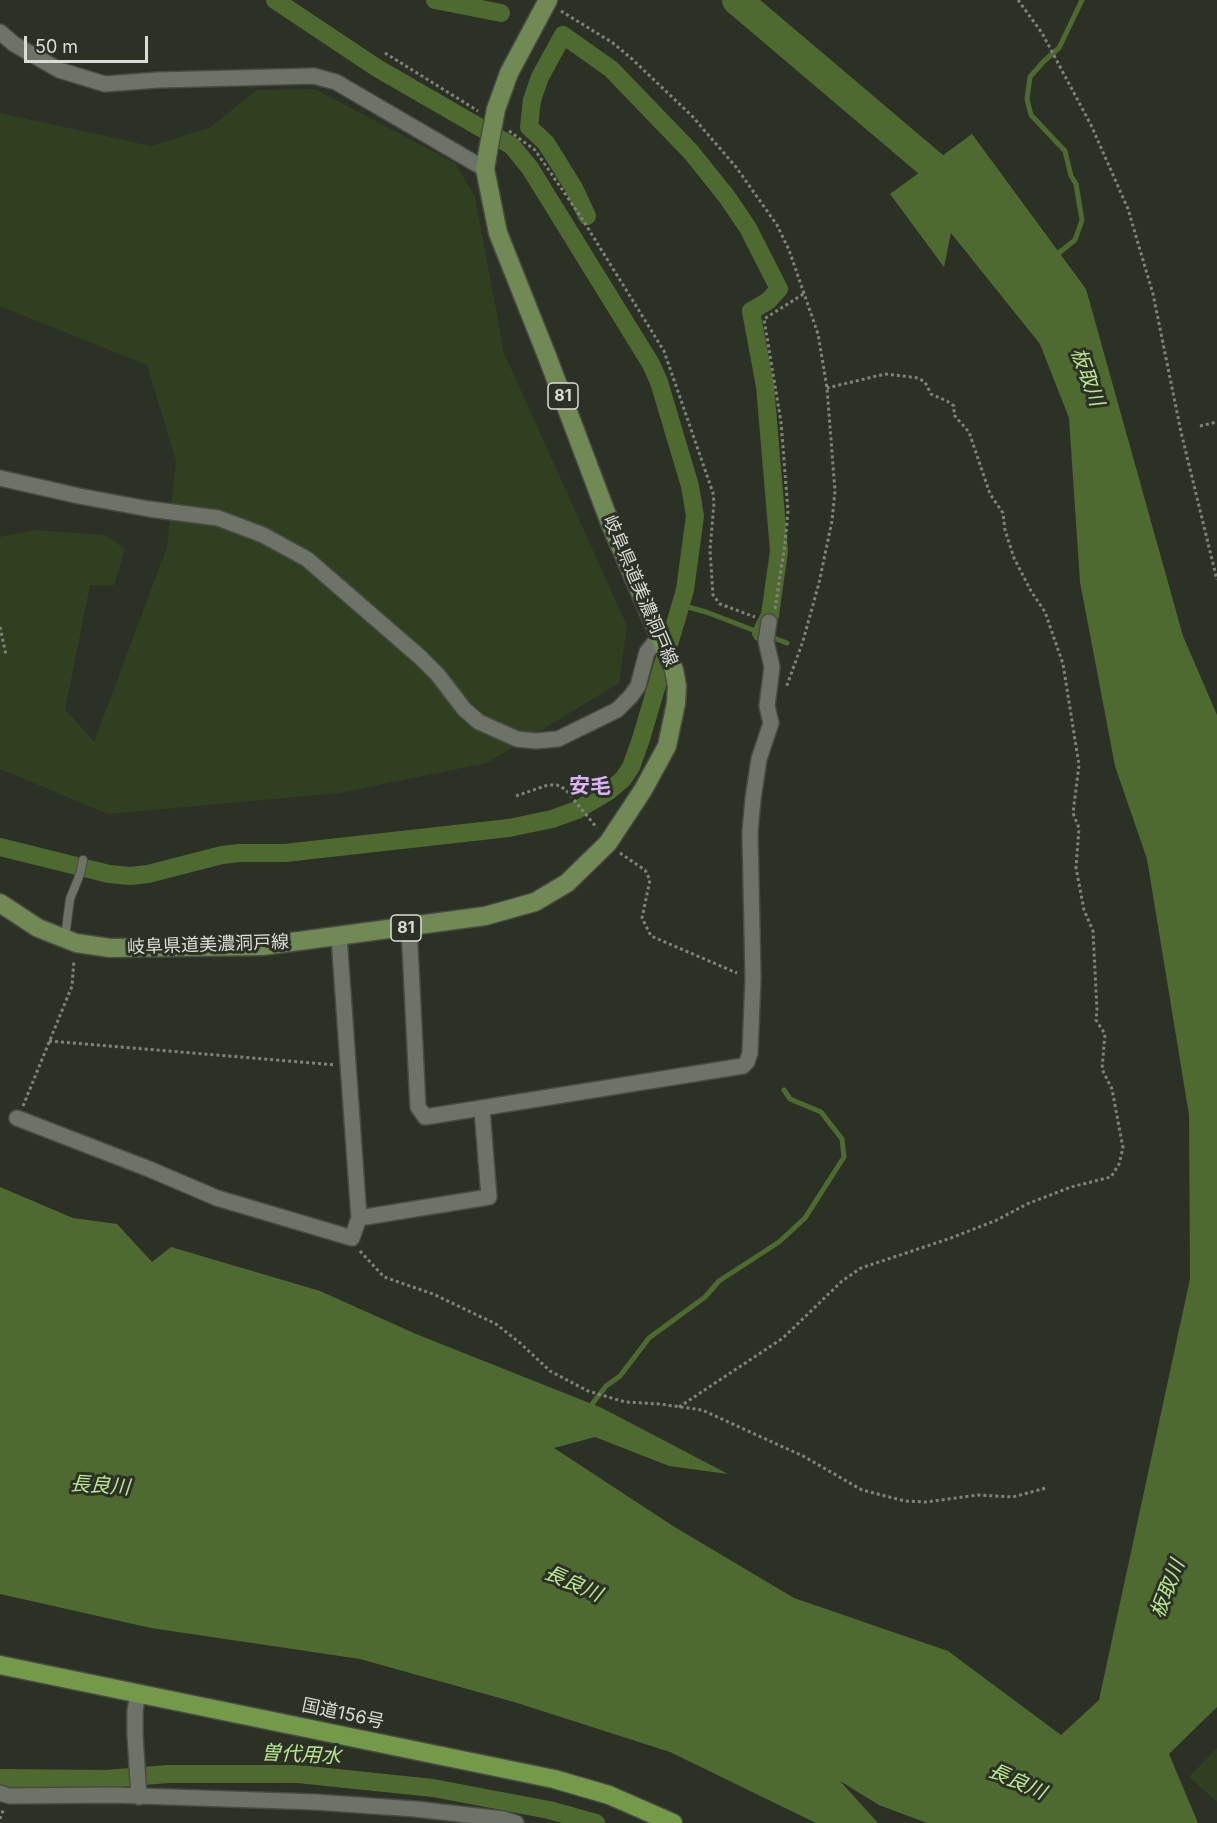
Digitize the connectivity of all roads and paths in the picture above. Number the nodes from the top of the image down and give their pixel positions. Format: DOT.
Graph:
graph roads {
  1 [pos="1018,0"];
  2 [pos="547,2"];
  3 [pos="0,32"];
  4 [pos="386,53"];
  5 [pos="491,113"];
  6 [pos="504,128"];
  7 [pos="487,160"];
  8 [pos="805,293"];
  9 [pos="827,388"];
  10 [pos="1217,422"];
  11 [pos="1200,426"];
  12 [pos="0,478"];
  13 [pos="1217,580"];
  14 [pos="769,622"];
  15 [pos="0,627"];
  16 [pos="661,640"];
  17 [pos="6,655"];
  18 [pos="785,694"];
  19 [pos="516,796"];
  20 [pos="609,842"];
  21 [pos="83,860"];
  22 [pos="0,903"];
  23 [pos="409,927"];
  24 [pos="339,937"];
  25 [pos="70,941"];
  26 [pos="753,978"];
  27 [pos="49,1041"];
  28 [pos="348,1067"];
  29 [pos="482,1109"];
  30 [pos="17,1118"];
  31 [pos="359,1218"];
  32 [pos="352,1238"];
  33 [pos="679,1407"];
  34 [pos="1046,1488"];
  35 [pos="0,1665"];
  36 [pos="138,1693"];
  37 [pos="138,1784"];
  38 [pos="0,1793"];
  39 [pos="516,1823"];
  40 [pos="673,1823"];
  1 -- 13 [label="path"];
  2 -- 5 [label="main road, 岐阜県道美濃洞戸線 / 81"];
  2 -- 8 [label="path"];
  3 -- 7 [label="street"];
  4 -- 5 [label="path"];
  5 -- 7 [label="main road, 岐阜県道美濃洞戸線 / 81, bridge"];
  6 -- 14 [label="path"];
  7 -- 16 [label="main road, 岐阜県道美濃洞戸線 / 81"];
  8 -- 9 [label="path"];
  8 -- 14 [label="path"];
  9 -- 18 [label="path"];
  9 -- 33 [label="path"];
  10 -- 11 [label="path"];
  12 -- 16 [label="street"];
  14 -- 26 [label="street"];
  15 -- 17 [label="path"];
  16 -- 20 [label="main road, 岐阜県道美濃洞戸線 / 81"];
  19 -- 20 [label="path"];
  20 -- 23 [label="main road, 岐阜県道美濃洞戸線 / 81"];
  20 -- 26 [label="path"];
  21 -- 25 [label="lane"];
  22 -- 25 [label="main road, 岐阜県道美濃洞戸線 / 81"];
  23 -- 24 [label="main road, 岐阜県道美濃洞戸線 / 81"];
  23 -- 29 [label="street"];
  24 -- 25 [label="main road, 岐阜県道美濃洞戸線 / 81"];
  24 -- 28 [label="street"];
  25 -- 27 [label="path"];
  26 -- 29 [label="street"];
  27 -- 28 [label="path"];
  27 -- 30 [label="path"];
  28 -- 31 [label="street"];
  29 -- 31 [label="street"];
  30 -- 32 [label="street"];
  31 -- 32 [label="street"];
  32 -- 33 [label="path"];
  33 -- 34 [label="path"];
  35 -- 36 [label="highway, 国道156号"];
  36 -- 37 [label="street"];
  36 -- 40 [label="highway, 国道156号"];
  37 -- 38 [label="street"];
  37 -- 39 [label="street"];
}
